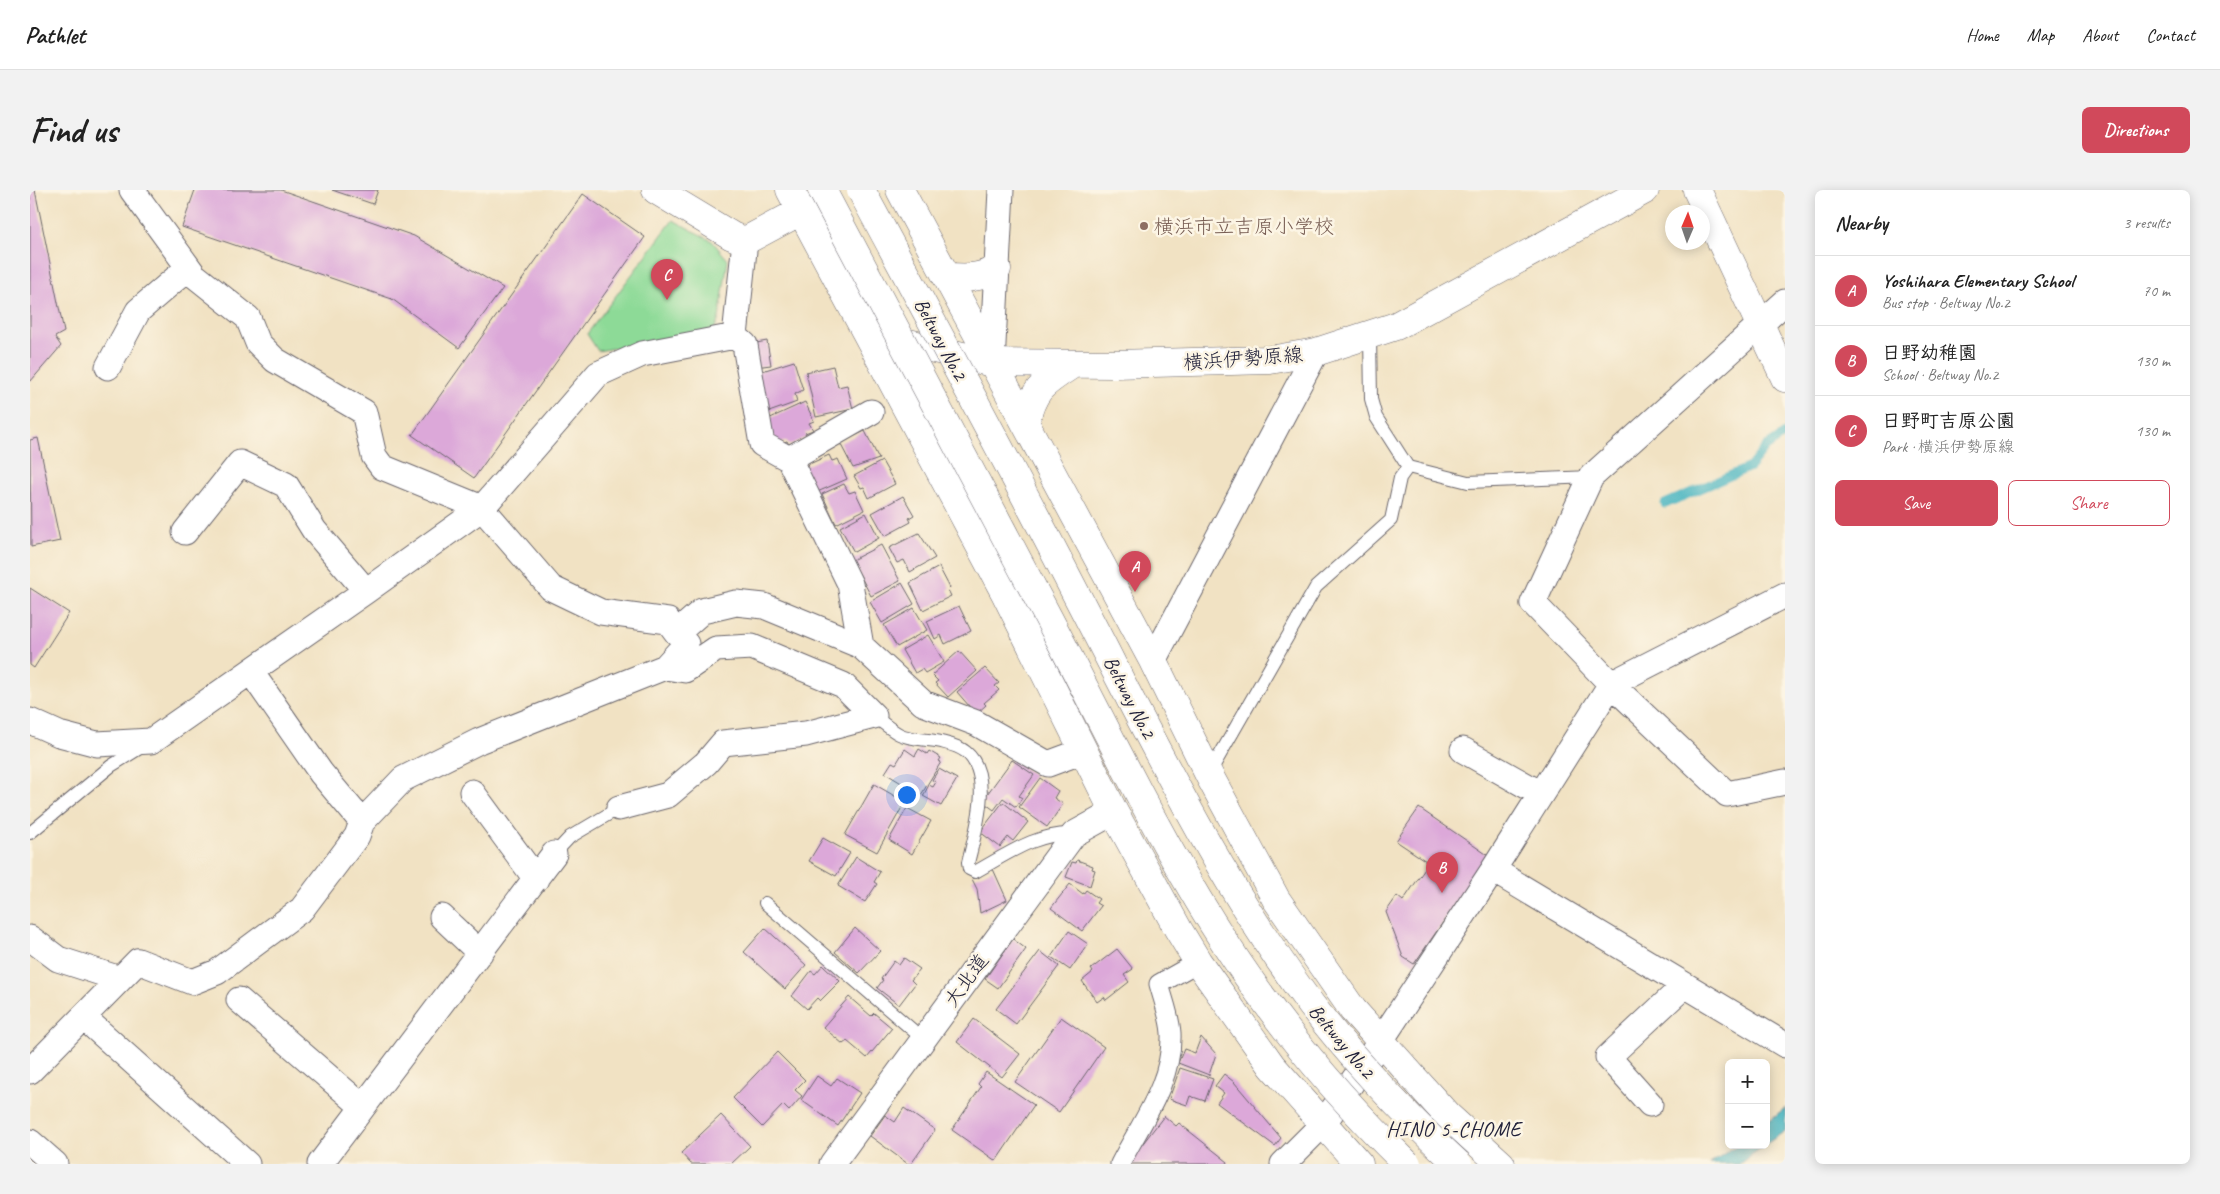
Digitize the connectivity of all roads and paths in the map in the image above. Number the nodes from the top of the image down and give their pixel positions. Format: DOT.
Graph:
graph roads {
  1 [pos="132,190"];
  2 [pos="656,190"];
  3 [pos="822,190"];
  4 [pos="862,190"];
  5 [pos="900,190"];
  6 [pos="1001,190"];
  7 [pos="1645,190"];
  8 [pos="1697,190"];
  9 [pos="795,201"];
  10 [pos="745,241"];
  11 [pos="188,268"];
  12 [pos="997,269"];
  13 [pos="946,276"];
  14 [pos="1785,302"];
  15 [pos="1759,323"];
  16 [pos="866,333"];
  17 [pos="1370,335"];
  18 [pos="735,336"];
  19 [pos="1316,352"];
  20 [pos="992,363"];
  21 [pos="1073,364"];
  22 [pos="108,367"];
  23 [pos="1785,378"];
  24 [pos="871,412"];
  25 [pos="1024,423"];
  26 [pos="789,459"];
  27 [pos="1408,467"];
  28 [pos="1591,476"];
  29 [pos="482,508"];
  30 [pos="185,532"];
  31 [pos="366,591"];
  32 [pos="1785,595"];
  33 [pos="682,638"];
  34 [pos="861,646"];
  35 [pos="1153,661"];
  36 [pos="665,667"];
  37 [pos="251,672"];
  38 [pos="1611,684"];
  39 [pos="874,716"];
  40 [pos="30,721"];
  41 [pos="151,741"];
  42 [pos="1463,750"];
  43 [pos="1083,751"];
  44 [pos="1209,774"];
  45 [pos="1785,782"];
  46 [pos="472,792"];
  47 [pos="1541,794"];
  48 [pos="619,808"];
  49 [pos="1114,812"];
  50 [pos="362,822"];
  51 [pos="30,833"];
  52 [pos="1074,834"];
  53 [pos="554,854"];
  54 [pos="1493,870"];
  55 [pos="536,879"];
  56 [pos="765,903"];
  57 [pos="442,917"];
  58 [pos="30,938"];
  59 [pos="480,953"];
  60 [pos="1198,962"];
  61 [pos="120,979"];
  62 [pos="1685,985"];
  63 [pos="239,1000"];
  64 [pos="83,1017"];
  65 [pos="923,1039"];
  66 [pos="1380,1042"];
  67 [pos="1785,1045"];
  68 [pos="30,1071"];
  69 [pos="1650,1104"];
  70 [pos="363,1107"];
  71 [pos="1323,1124"];
  72 [pos="30,1142"];
  73 [pos="54,1164"];
  74 [pos="247,1164"];
  75 [pos="320,1164"];
  76 [pos="832,1164"];
  77 [pos="1120,1164"];
  78 [pos="1283,1164"];
  79 [pos="1359,1164"];
  80 [pos="1407,1164"];
  81 [pos="1458,1164"];
  82 [pos="1500,1164"];
  1 -- 11 [label="street"];
  2 -- 10 [label="main road"];
  3 -- 80 [label="main road, Beltway No.2, bridge"];
  4 -- 81 [label="main road, Beltway No.2, bridge"];
  5 -- 13 [label="main road"];
  6 -- 12 [label="street"];
  7 -- 17 [label="main road, 横浜伊勢原線"];
  8 -- 15 [label="main road"];
  9 -- 10 [label="main road"];
  9 -- 16 [label="main road"];
  10 -- 18 [label="street"];
  11 -- 22 [label="street"];
  11 -- 29 [label="street"];
  12 -- 13 [label="main road"];
  12 -- 20 [label="street"];
  13 -- 20 [label="main road"];
  14 -- 15 [label="street"];
  15 -- 23 [label="main road"];
  15 -- 28 [label="street"];
  16 -- 20 [label="main road, 横浜伊勢原線"];
  16 -- 43 [label="main road"];
  17 -- 19 [label="main road, 横浜伊勢原線"];
  17 -- 27 [label="lane"];
  18 -- 26 [label="street"];
  18 -- 29 [label="street"];
  19 -- 21 [label="main road, 横浜伊勢原線"];
  19 -- 35 [label="street"];
  20 -- 21 [label="main road, 横浜伊勢原線"];
  20 -- 25 [label="main road"];
  21 -- 25 [label="main road"];
  24 -- 26 [label="street"];
  25 -- 35 [label="main road"];
  26 -- 34 [label="street"];
  27 -- 28 [label="lane"];
  27 -- 44 [label="lane"];
  28 -- 38 [label="street"];
  29 -- 31 [label="street"];
  29 -- 33 [label="street"];
  30 -- 31 [label="street"];
  31 -- 37 [label="street"];
  32 -- 38 [label="street"];
  33 -- 34 [label="street"];
  33 -- 36 [label="street"];
  34 -- 43 [label="street"];
  35 -- 44 [label="main road"];
  36 -- 39 [label="street"];
  36 -- 50 [label="street"];
  37 -- 41 [label="street"];
  37 -- 50 [label="street"];
  38 -- 45 [label="street"];
  38 -- 47 [label="street"];
  39 -- 48 [label="street"];
  39 -- 52 [label="lane"];
  40 -- 41 [label="street"];
  41 -- 51 [label="lane"];
  42 -- 47 [label="street"];
  43 -- 49 [label="main road"];
  44 -- 66 [label="main road"];
  46 -- 55 [label="street"];
  47 -- 54 [label="street"];
  48 -- 53 [label="lane"];
  49 -- 52 [label="street, 大北道"];
  49 -- 60 [label="main road"];
  50 -- 61 [label="street"];
  52 -- 65 [label="street, 大北道"];
  53 -- 55 [label="street"];
  54 -- 62 [label="street"];
  54 -- 66 [label="street"];
  55 -- 59 [label="street"];
  56 -- 65 [label="lane"];
  57 -- 59 [label="street"];
  58 -- 61 [label="street"];
  59 -- 70 [label="street"];
  60 -- 71 [label="main road"];
  60 -- 77 [label="street"];
  61 -- 64 [label="street"];
  62 -- 67 [label="street"];
  62 -- 69 [label="street"];
  63 -- 70 [label="street"];
  64 -- 68 [label="street"];
  64 -- 74 [label="street"];
  65 -- 76 [label="street, 大北道"];
  66 -- 71 [label="street"];
  66 -- 82 [label="main road"];
  70 -- 75 [label="street"];
  71 -- 78 [label="street"];
  71 -- 79 [label="main road"];
  72 -- 73 [label="street"];
}
